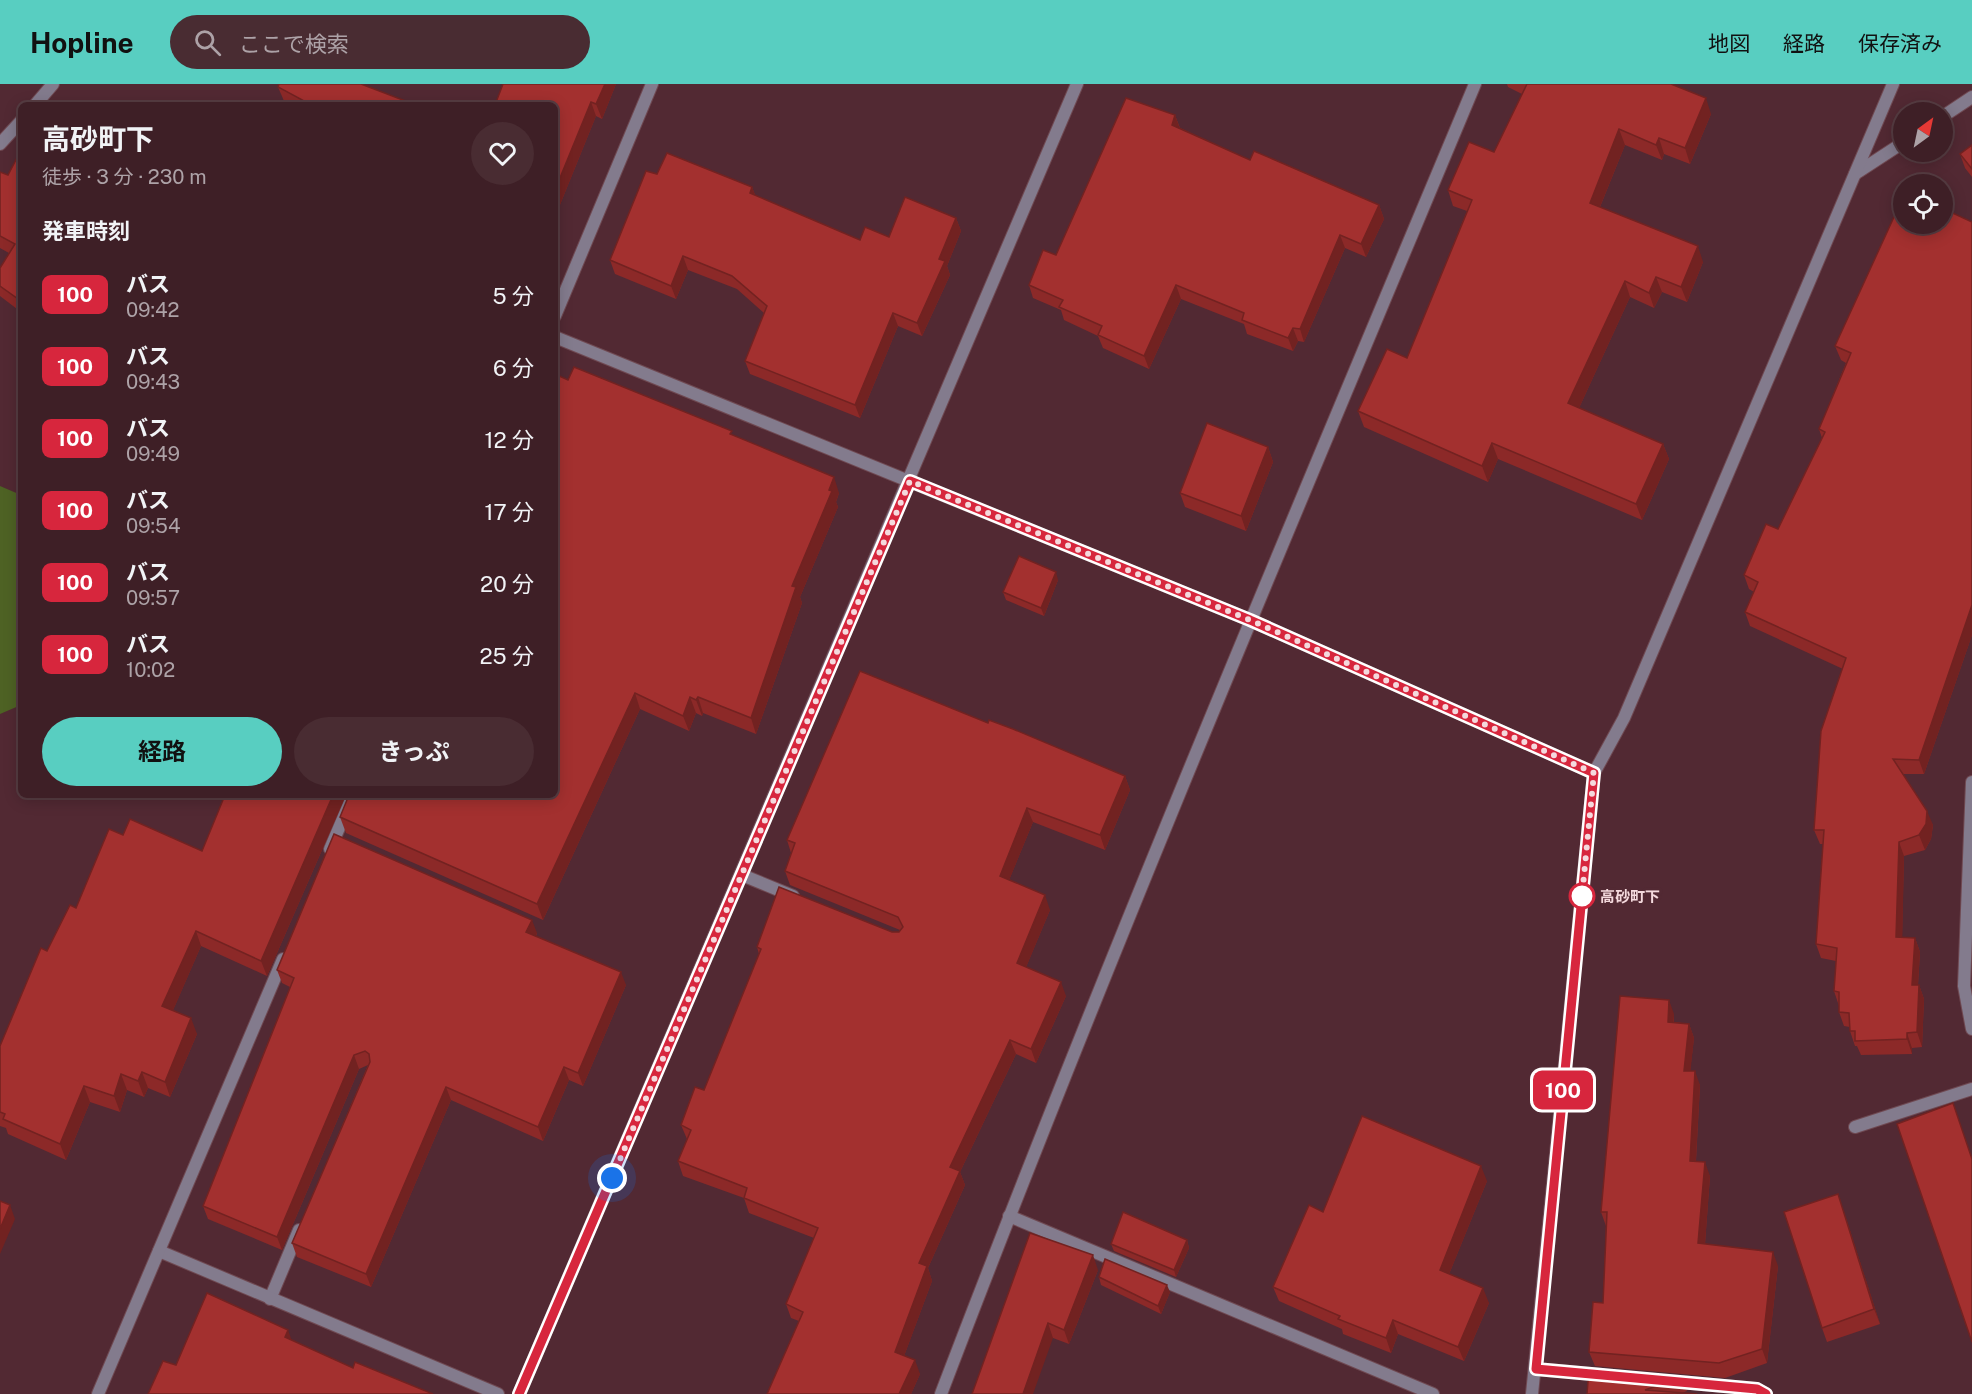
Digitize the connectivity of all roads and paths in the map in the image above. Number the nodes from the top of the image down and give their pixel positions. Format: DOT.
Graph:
graph roads {
  1 [pos="53,84"];
  2 [pos="652,84"];
  3 [pos="1077,84"];
  4 [pos="1475,84"];
  5 [pos="1893,84"];
  6 [pos="1972,98"];
  7 [pos="38,102"];
  8 [pos="1953,110"];
  9 [pos="18,124"];
  10 [pos="0,144"];
  11 [pos="1893,149"];
  12 [pos="1856,174"];
  13 [pos="558,309"];
  14 [pos="558,337"];
  15 [pos="910,481"];
  16 [pos="1250,620"];
  17 [pos="1594,773"];
  18 [pos="1972,782"];
  19 [pos="351,798"];
  20 [pos="325,859"];
  21 [pos="742,875"];
  22 [pos="805,900"];
  23 [pos="288,946"];
  24 [pos="1972,1029"];
  25 [pos="1972,1089"];
  26 [pos="1855,1127"];
  27 [pos="1009,1216"];
  28 [pos="302,1223"];
  29 [pos="159,1251"];
  30 [pos="270,1299"];
  31 [pos="1536,1369"];
  32 [pos="1617,1377"];
  33 [pos="1652,1380"];
  34 [pos="98,1394"];
  35 [pos="498,1394"];
  36 [pos="519,1394"];
  37 [pos="941,1394"];
  38 [pos="1433,1394"];
  39 [pos="1532,1394"];
  40 [pos="1766,1394"];
  1 -- 7 [label="street"];
  2 -- 13 [label="street"];
  3 -- 15 [label="street"];
  4 -- 16 [label="street"];
  5 -- 12 [label="street"];
  6 -- 8 [label="street"];
  9 -- 10 [label="street"];
  11 -- 12 [label="street"];
  12 -- 17 [label="street"];
  14 -- 15 [label="street"];
  15 -- 16 [label="street"];
  15 -- 21 [label="street"];
  16 -- 17 [label="street"];
  16 -- 27 [label="street"];
  17 -- 31 [label="street"];
  18 -- 24 [label="street"];
  19 -- 20 [label="street"];
  21 -- 22 [label="street"];
  21 -- 36 [label="street"];
  23 -- 29 [label="street"];
  25 -- 26 [label="street"];
  27 -- 37 [label="street"];
  27 -- 38 [label="street"];
  28 -- 30 [label="street"];
  29 -- 30 [label="street"];
  29 -- 34 [label="street"];
  30 -- 35 [label="street"];
  31 -- 32 [label="street"];
  31 -- 39 [label="street"];
  33 -- 40 [label="street"];
}
